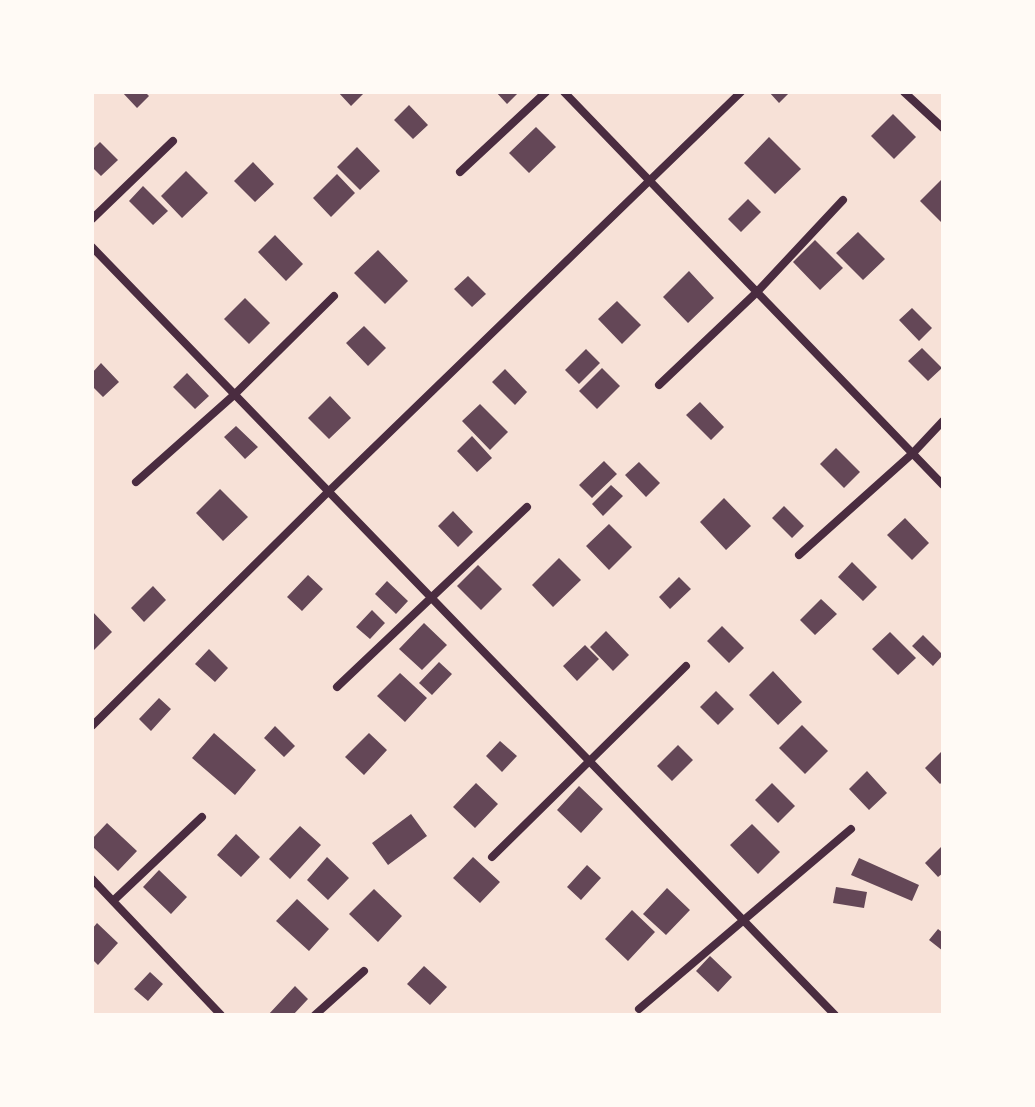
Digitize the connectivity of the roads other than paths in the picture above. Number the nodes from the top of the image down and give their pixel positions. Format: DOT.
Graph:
graph roads {
  1 [pos="546,92"];
  2 [pos="564,92"];
  3 [pos="741,92"];
  4 [pos="904,92"];
  5 [pos="943,128"];
  6 [pos="173,141"];
  7 [pos="460,172"];
  8 [pos="650,181"];
  9 [pos="843,200"];
  10 [pos="92,219"];
  11 [pos="92,247"];
  12 [pos="757,292"];
  13 [pos="334,296"];
  14 [pos="659,385"];
  15 [pos="234,395"];
  16 [pos="943,421"];
  17 [pos="913,453"];
  18 [pos="136,482"];
  19 [pos="943,485"];
  20 [pos="328,492"];
  21 [pos="527,507"];
  22 [pos="799,555"];
  23 [pos="432,598"];
  24 [pos="686,666"];
  25 [pos="337,687"];
  26 [pos="92,726"];
  27 [pos="590,762"];
  28 [pos="202,817"];
  29 [pos="851,829"];
  30 [pos="492,857"];
  31 [pos="92,879"];
  32 [pos="113,901"];
  33 [pos="742,920"];
  34 [pos="364,971"];
  35 [pos="639,1009"];
  36 [pos="221,1015"];
  37 [pos="315,1015"];
  38 [pos="835,1015"];
  1 -- 7 [label="street"];
  2 -- 8 [label="street"];
  3 -- 8 [label="street"];
  4 -- 5 [label="street"];
  6 -- 10 [label="street"];
  8 -- 12 [label="street"];
  8 -- 20 [label="street"];
  9 -- 12 [label="street"];
  11 -- 15 [label="street"];
  12 -- 14 [label="street"];
  12 -- 17 [label="street"];
  13 -- 15 [label="street"];
  15 -- 18 [label="street"];
  15 -- 20 [label="street"];
  16 -- 17 [label="street"];
  17 -- 19 [label="street"];
  17 -- 22 [label="street"];
  20 -- 23 [label="street"];
  20 -- 26 [label="street"];
  21 -- 23 [label="street"];
  23 -- 25 [label="street"];
  23 -- 27 [label="street"];
  24 -- 27 [label="street"];
  27 -- 30 [label="street"];
  27 -- 33 [label="street"];
  28 -- 32 [label="street"];
  29 -- 33 [label="street"];
  31 -- 32 [label="street"];
  32 -- 36 [label="street"];
  33 -- 35 [label="street"];
  33 -- 38 [label="street"];
  34 -- 37 [label="street"];
}
